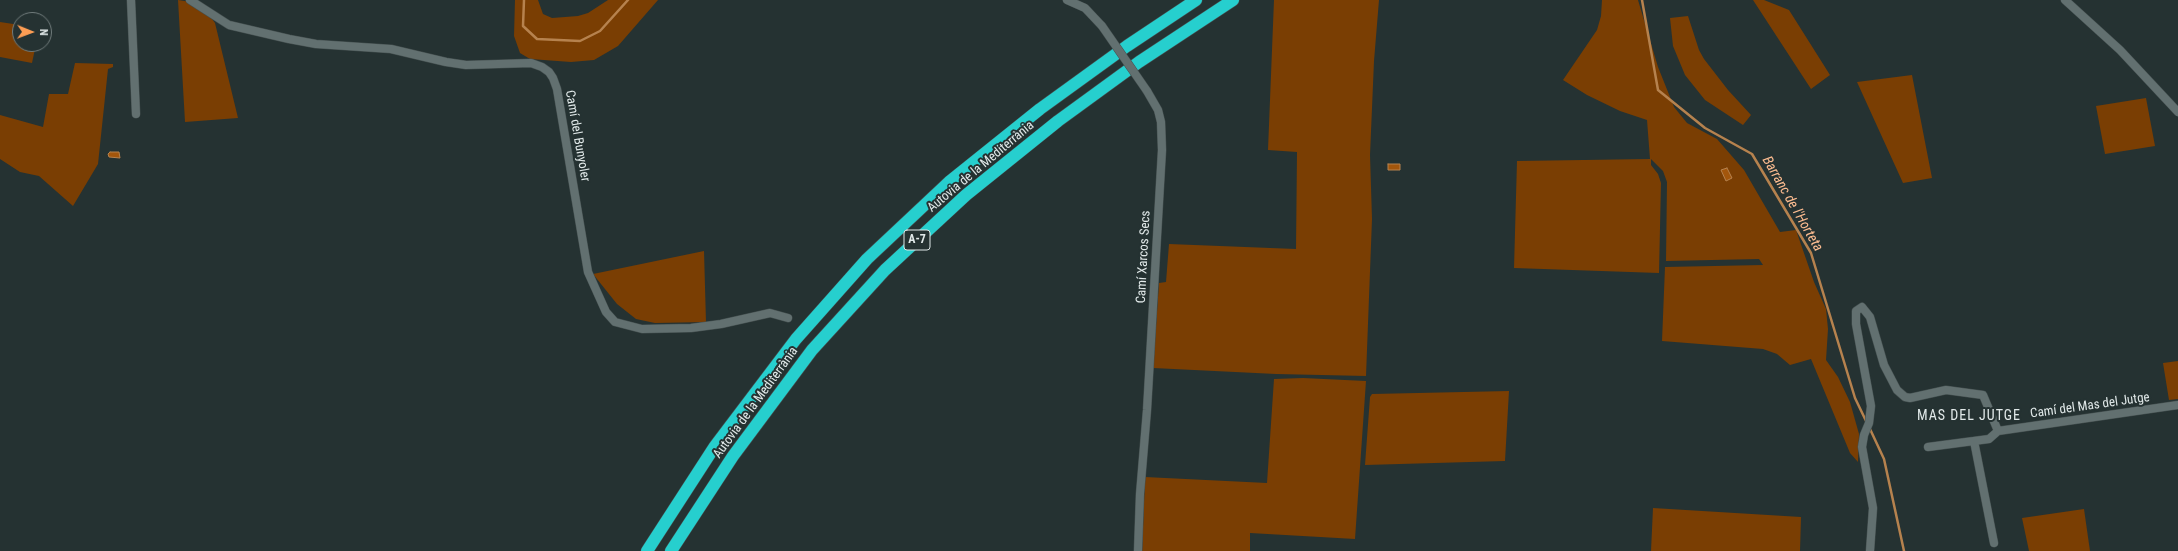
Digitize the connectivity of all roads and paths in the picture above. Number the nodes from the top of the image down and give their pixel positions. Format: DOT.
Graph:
graph roads {
  1 [pos="131,0"];
  2 [pos="190,0"];
  3 [pos="1067,0"];
  4 [pos="1196,0"];
  5 [pos="1232,0"];
  6 [pos="2065,0"];
  7 [pos="2178,112"];
  8 [pos="136,114"];
  9 [pos="788,318"];
  10 [pos="2178,405"];
  11 [pos="1998,431"];
  12 [pos="1974,441"];
  13 [pos="1928,447"];
  14 [pos="1994,543"];
  15 [pos="647,551"];
  16 [pos="671,551"];
  17 [pos="1138,551"];
  18 [pos="1870,551"];
  1 -- 8 [label="street"];
  2 -- 9 [label="street, Camí del Bunyoler"];
  3 -- 17 [label="street, Camí Xarcos Secs, bridge"];
  4 -- 15 [label="highway, Autovia de la Mediterrània / A-7"];
  5 -- 16 [label="highway, Autovia de la Mediterrània / A-7"];
  6 -- 7 [label="street"];
  10 -- 11 [label="street, Camí del Mas del Jutge"];
  11 -- 12 [label="street, Camí del Mas del Jutge"];
  11 -- 18 [label="street"];
  12 -- 13 [label="street, Camí del Mas del Jutge"];
  12 -- 14 [label="street"];
}
